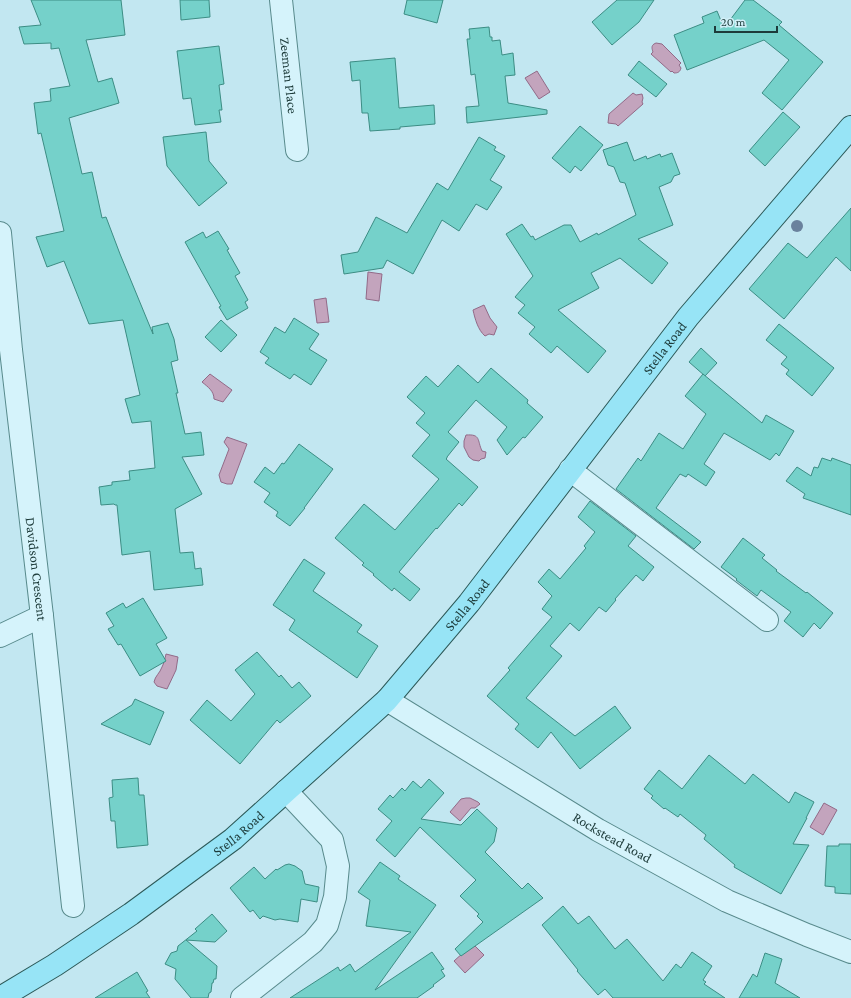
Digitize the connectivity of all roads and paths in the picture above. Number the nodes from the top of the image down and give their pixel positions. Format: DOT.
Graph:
graph roads {
  1 [pos="281,0"];
  2 [pos="851,127"];
  3 [pos="297,150"];
  4 [pos="0,233"];
  5 [pos="6,351"];
  6 [pos="570,470"];
  7 [pos="42,616"];
  8 [pos="767,620"];
  9 [pos="0,636"];
  10 [pos="387,700"];
  11 [pos="286,791"];
  12 [pos="73,906"];
  13 [pos="851,952"];
  14 [pos="0,998"];
  15 [pos="242,998"];
  1 -- 3 [label="street, Zeeman Place"];
  2 -- 6 [label="main road, Stella Road"];
  4 -- 5 [label="street, Davidson Crescent"];
  5 -- 7 [label="street, Davidson Crescent"];
  6 -- 8 [label="street"];
  6 -- 10 [label="main road, Stella Road"];
  7 -- 9 [label="street"];
  7 -- 12 [label="street, Davidson Crescent"];
  10 -- 11 [label="main road, Stella Road"];
  10 -- 13 [label="street, Rockstead Road"];
  11 -- 14 [label="main road, Stella Road"];
  11 -- 15 [label="street"];
}
